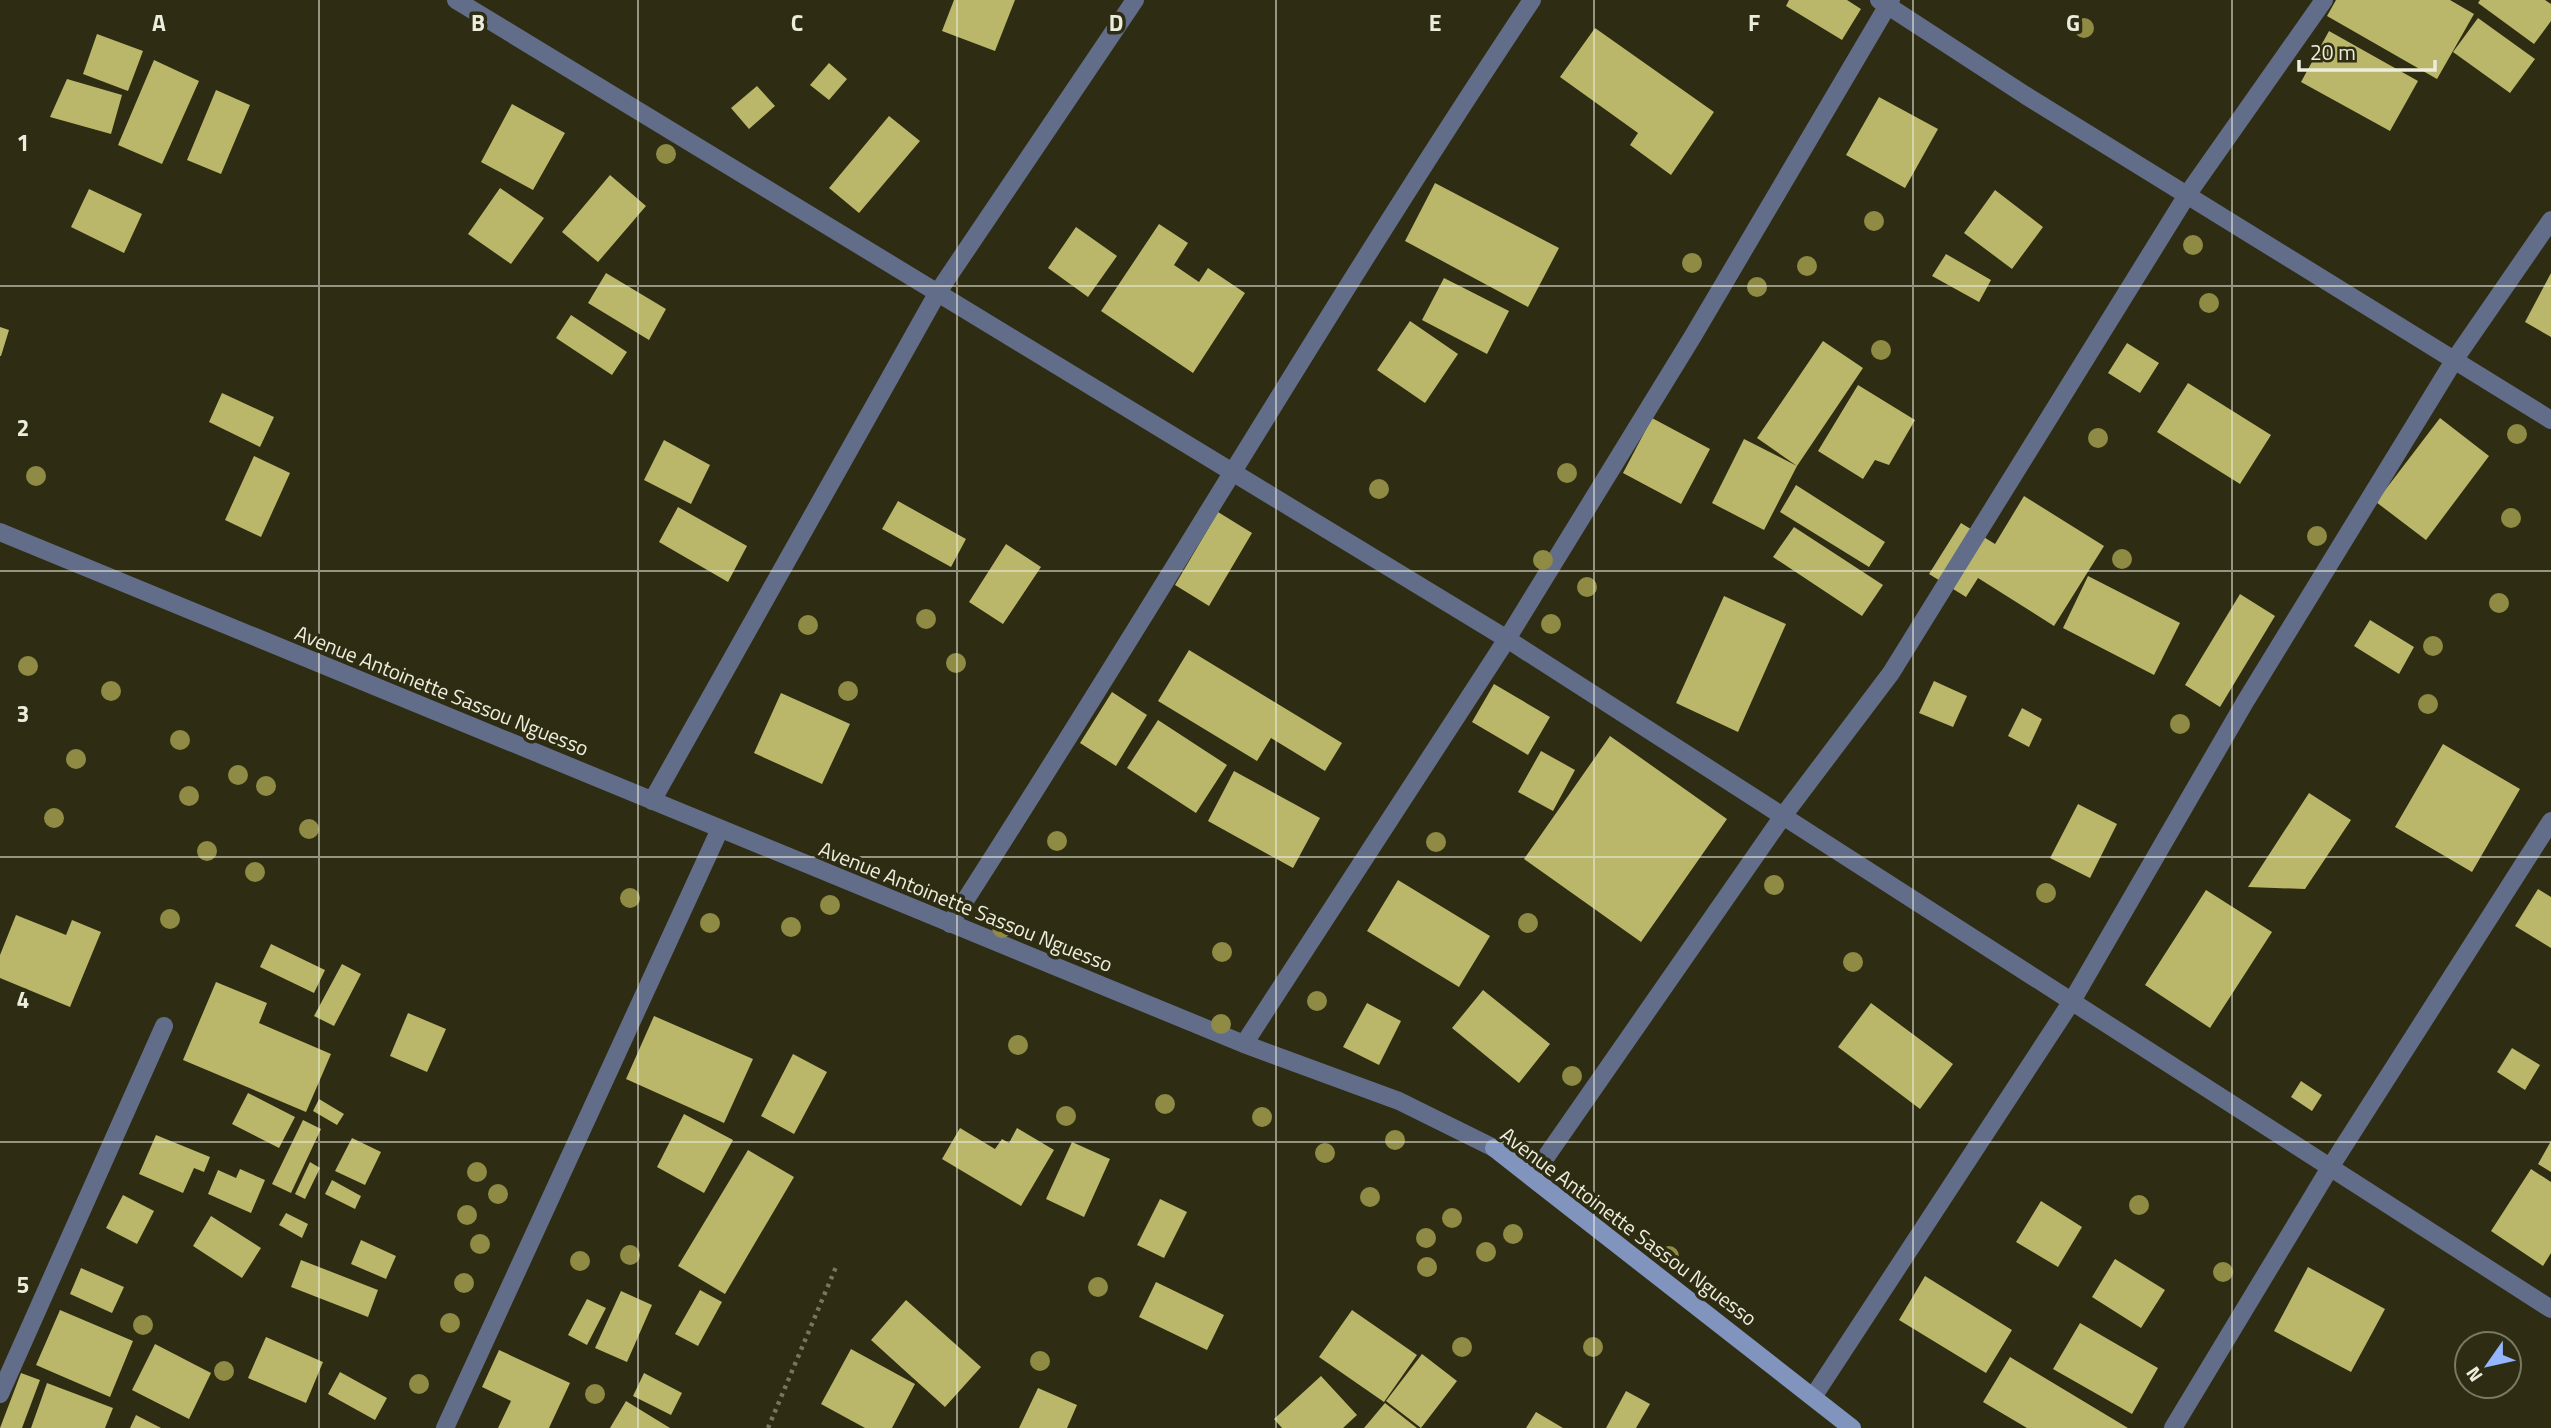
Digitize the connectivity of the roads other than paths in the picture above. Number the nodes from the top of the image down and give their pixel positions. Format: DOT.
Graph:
graph roads {
  1 [pos="456,0"];
  2 [pos="1135,0"];
  3 [pos="1532,0"];
  4 [pos="2324,0"];
  5 [pos="1886,2"];
  6 [pos="2187,195"];
  7 [pos="2551,220"];
  8 [pos="938,292"];
  9 [pos="2455,359"];
  10 [pos="2551,420"];
  11 [pos="1230,471"];
  12 [pos="0,532"];
  13 [pos="1507,639"];
  14 [pos="652,801"];
  15 [pos="1783,816"];
  16 [pos="2551,821"];
  17 [pos="720,829"];
  18 [pos="950,924"];
  19 [pos="2072,1001"];
  20 [pos="164,1027"];
  21 [pos="1244,1044"];
  22 [pos="2331,1166"];
  23 [pos="1532,1177"];
  24 [pos="2551,1309"];
  25 [pos="0,1394"];
  26 [pos="1813,1397"];
  27 [pos="445,1428"];
  28 [pos="1852,1428"];
  29 [pos="2173,1428"];
  1 -- 8 [label="street"];
  2 -- 8 [label="street"];
  3 -- 11 [label="street"];
  4 -- 6 [label="street"];
  5 -- 6 [label="street"];
  5 -- 13 [label="street"];
  6 -- 9 [label="street"];
  6 -- 15 [label="street"];
  7 -- 9 [label="street"];
  8 -- 11 [label="street"];
  8 -- 14 [label="street"];
  9 -- 10 [label="street"];
  9 -- 19 [label="street"];
  11 -- 13 [label="street"];
  11 -- 18 [label="street"];
  12 -- 14 [label="street, Avenue Antoinette Sassou Nguesso"];
  13 -- 15 [label="street"];
  13 -- 21 [label="street"];
  14 -- 17 [label="street, Avenue Antoinette Sassou Nguesso"];
  15 -- 19 [label="street"];
  15 -- 23 [label="street"];
  16 -- 22 [label="street"];
  17 -- 18 [label="street, Avenue Antoinette Sassou Nguesso"];
  17 -- 27 [label="street"];
  18 -- 21 [label="street, Avenue Antoinette Sassou Nguesso"];
  19 -- 22 [label="street"];
  19 -- 26 [label="street"];
  20 -- 25 [label="street"];
  21 -- 23 [label="street, Avenue Antoinette Sassou Nguesso"];
  22 -- 24 [label="street"];
  22 -- 29 [label="street"];
  23 -- 26 [label="street, Avenue Antoinette Sassou Nguesso"];
  26 -- 28 [label="street, Avenue Antoinette Sassou Nguesso"];
}
